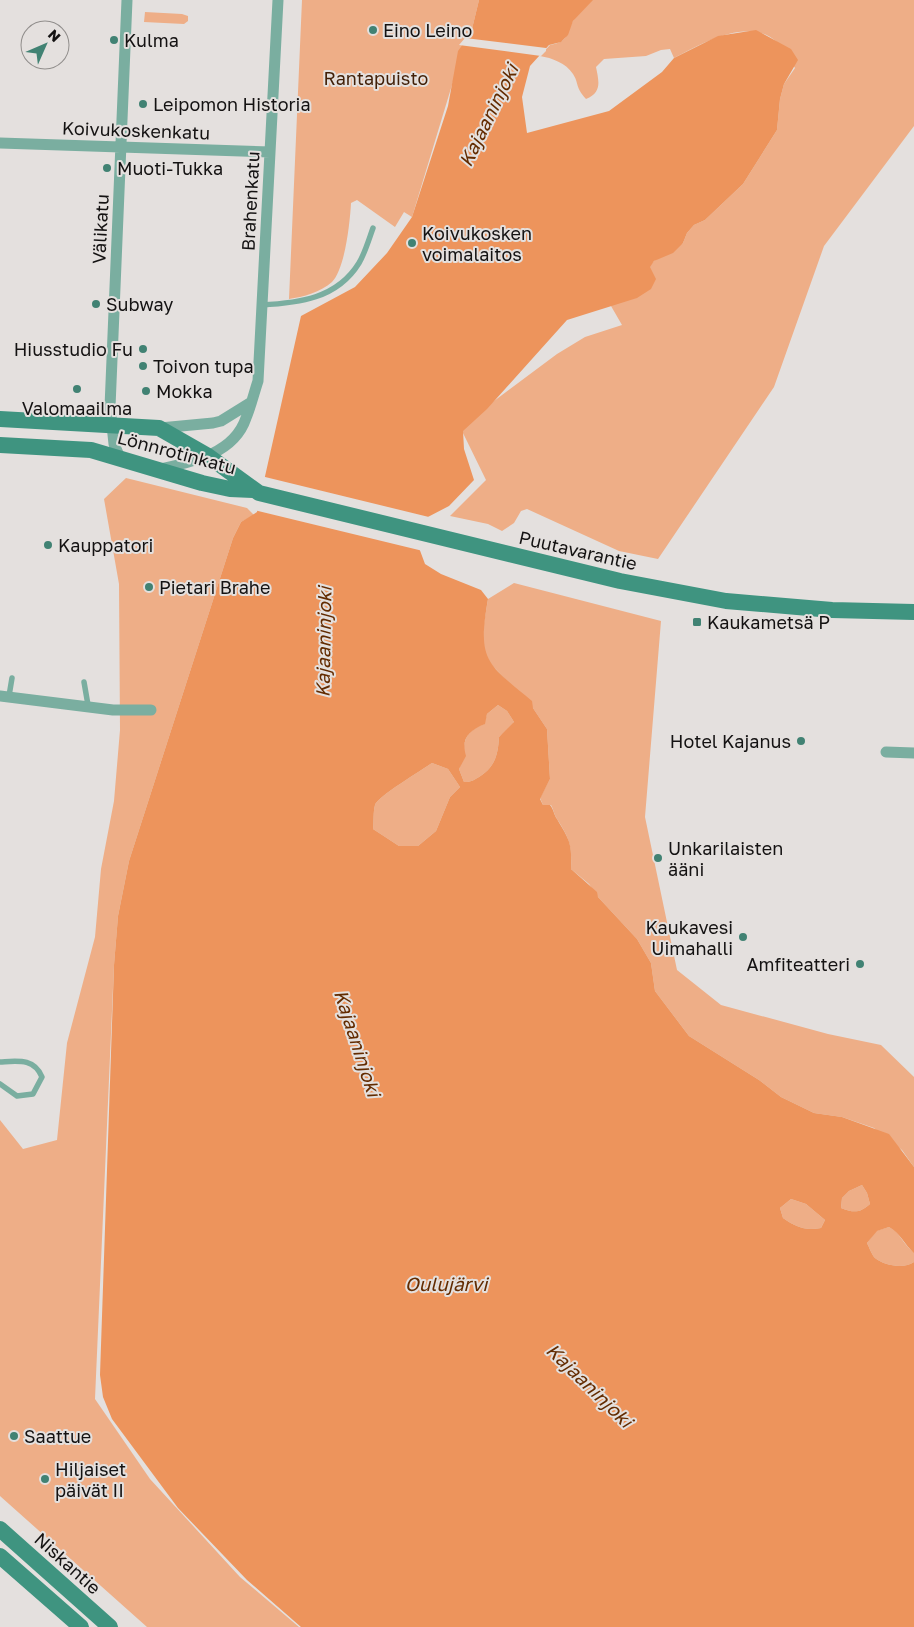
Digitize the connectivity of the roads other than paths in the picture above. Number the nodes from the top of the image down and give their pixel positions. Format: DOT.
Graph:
graph roads {
  1 [pos="127,0"];
  2 [pos="278,0"];
  3 [pos="0,143"];
  4 [pos="122,148"];
  5 [pos="270,152"];
  6 [pos="373,228"];
  7 [pos="261,305"];
  8 [pos="250,403"];
  9 [pos="0,419"];
  10 [pos="111,425"];
  11 [pos="158,428"];
  12 [pos="0,445"];
  13 [pos="208,456"];
  14 [pos="120,458"];
  15 [pos="155,470"];
  16 [pos="256,491"];
  17 [pos="910,610"];
  18 [pos="12,678"];
  19 [pos="84,682"];
  20 [pos="5,696"];
  21 [pos="88,705"];
  22 [pos="151,710"];
  23 [pos="886,752"];
  24 [pos="914,753"];
  25 [pos="0,1062"];
  26 [pos="0,1084"];
  27 [pos="0,1529"];
  28 [pos="0,1556"];
  29 [pos="81,1627"];
  30 [pos="110,1627"];
  1 -- 4 [label="street, Välikatu"];
  2 -- 5 [label="street, Brahenkatu"];
  3 -- 4 [label="street, Koivukoskenkatu"];
  4 -- 5 [label="street, Koivukoskenkatu"];
  4 -- 10 [label="street, Välikatu"];
  5 -- 7 [label="street, Brahenkatu"];
  6 -- 7 [label="lane"];
  7 -- 8 [label="street, Brahenkatu"];
  8 -- 11 [label="street"];
  8 -- 13 [label="street, Brahenkatu"];
  9 -- 10 [label="main road, Lönnrotinkatu"];
  10 -- 11 [label="main road, Lönnrotinkatu"];
  10 -- 14 [label="street, Välikatu"];
  11 -- 13 [label="main road, Lönnrotinkatu"];
  12 -- 14 [label="main road, Lönnrotinkatu"];
  13 -- 15 [label="street, Brahenkatu"];
  13 -- 16 [label="main road, Lönnrotinkatu"];
  14 -- 15 [label="main road, Lönnrotinkatu"];
  15 -- 16 [label="main road, Lönnrotinkatu"];
  16 -- 17 [label="main road, Puutavarantie"];
  18 -- 20 [label="lane"];
  19 -- 21 [label="lane"];
  20 -- 21 [label="street"];
  21 -- 22 [label="street"];
  23 -- 24 [label="street"];
  25 -- 26 [label="lane"];
  27 -- 30 [label="main road, Niskantie"];
  28 -- 29 [label="main road"];
}
